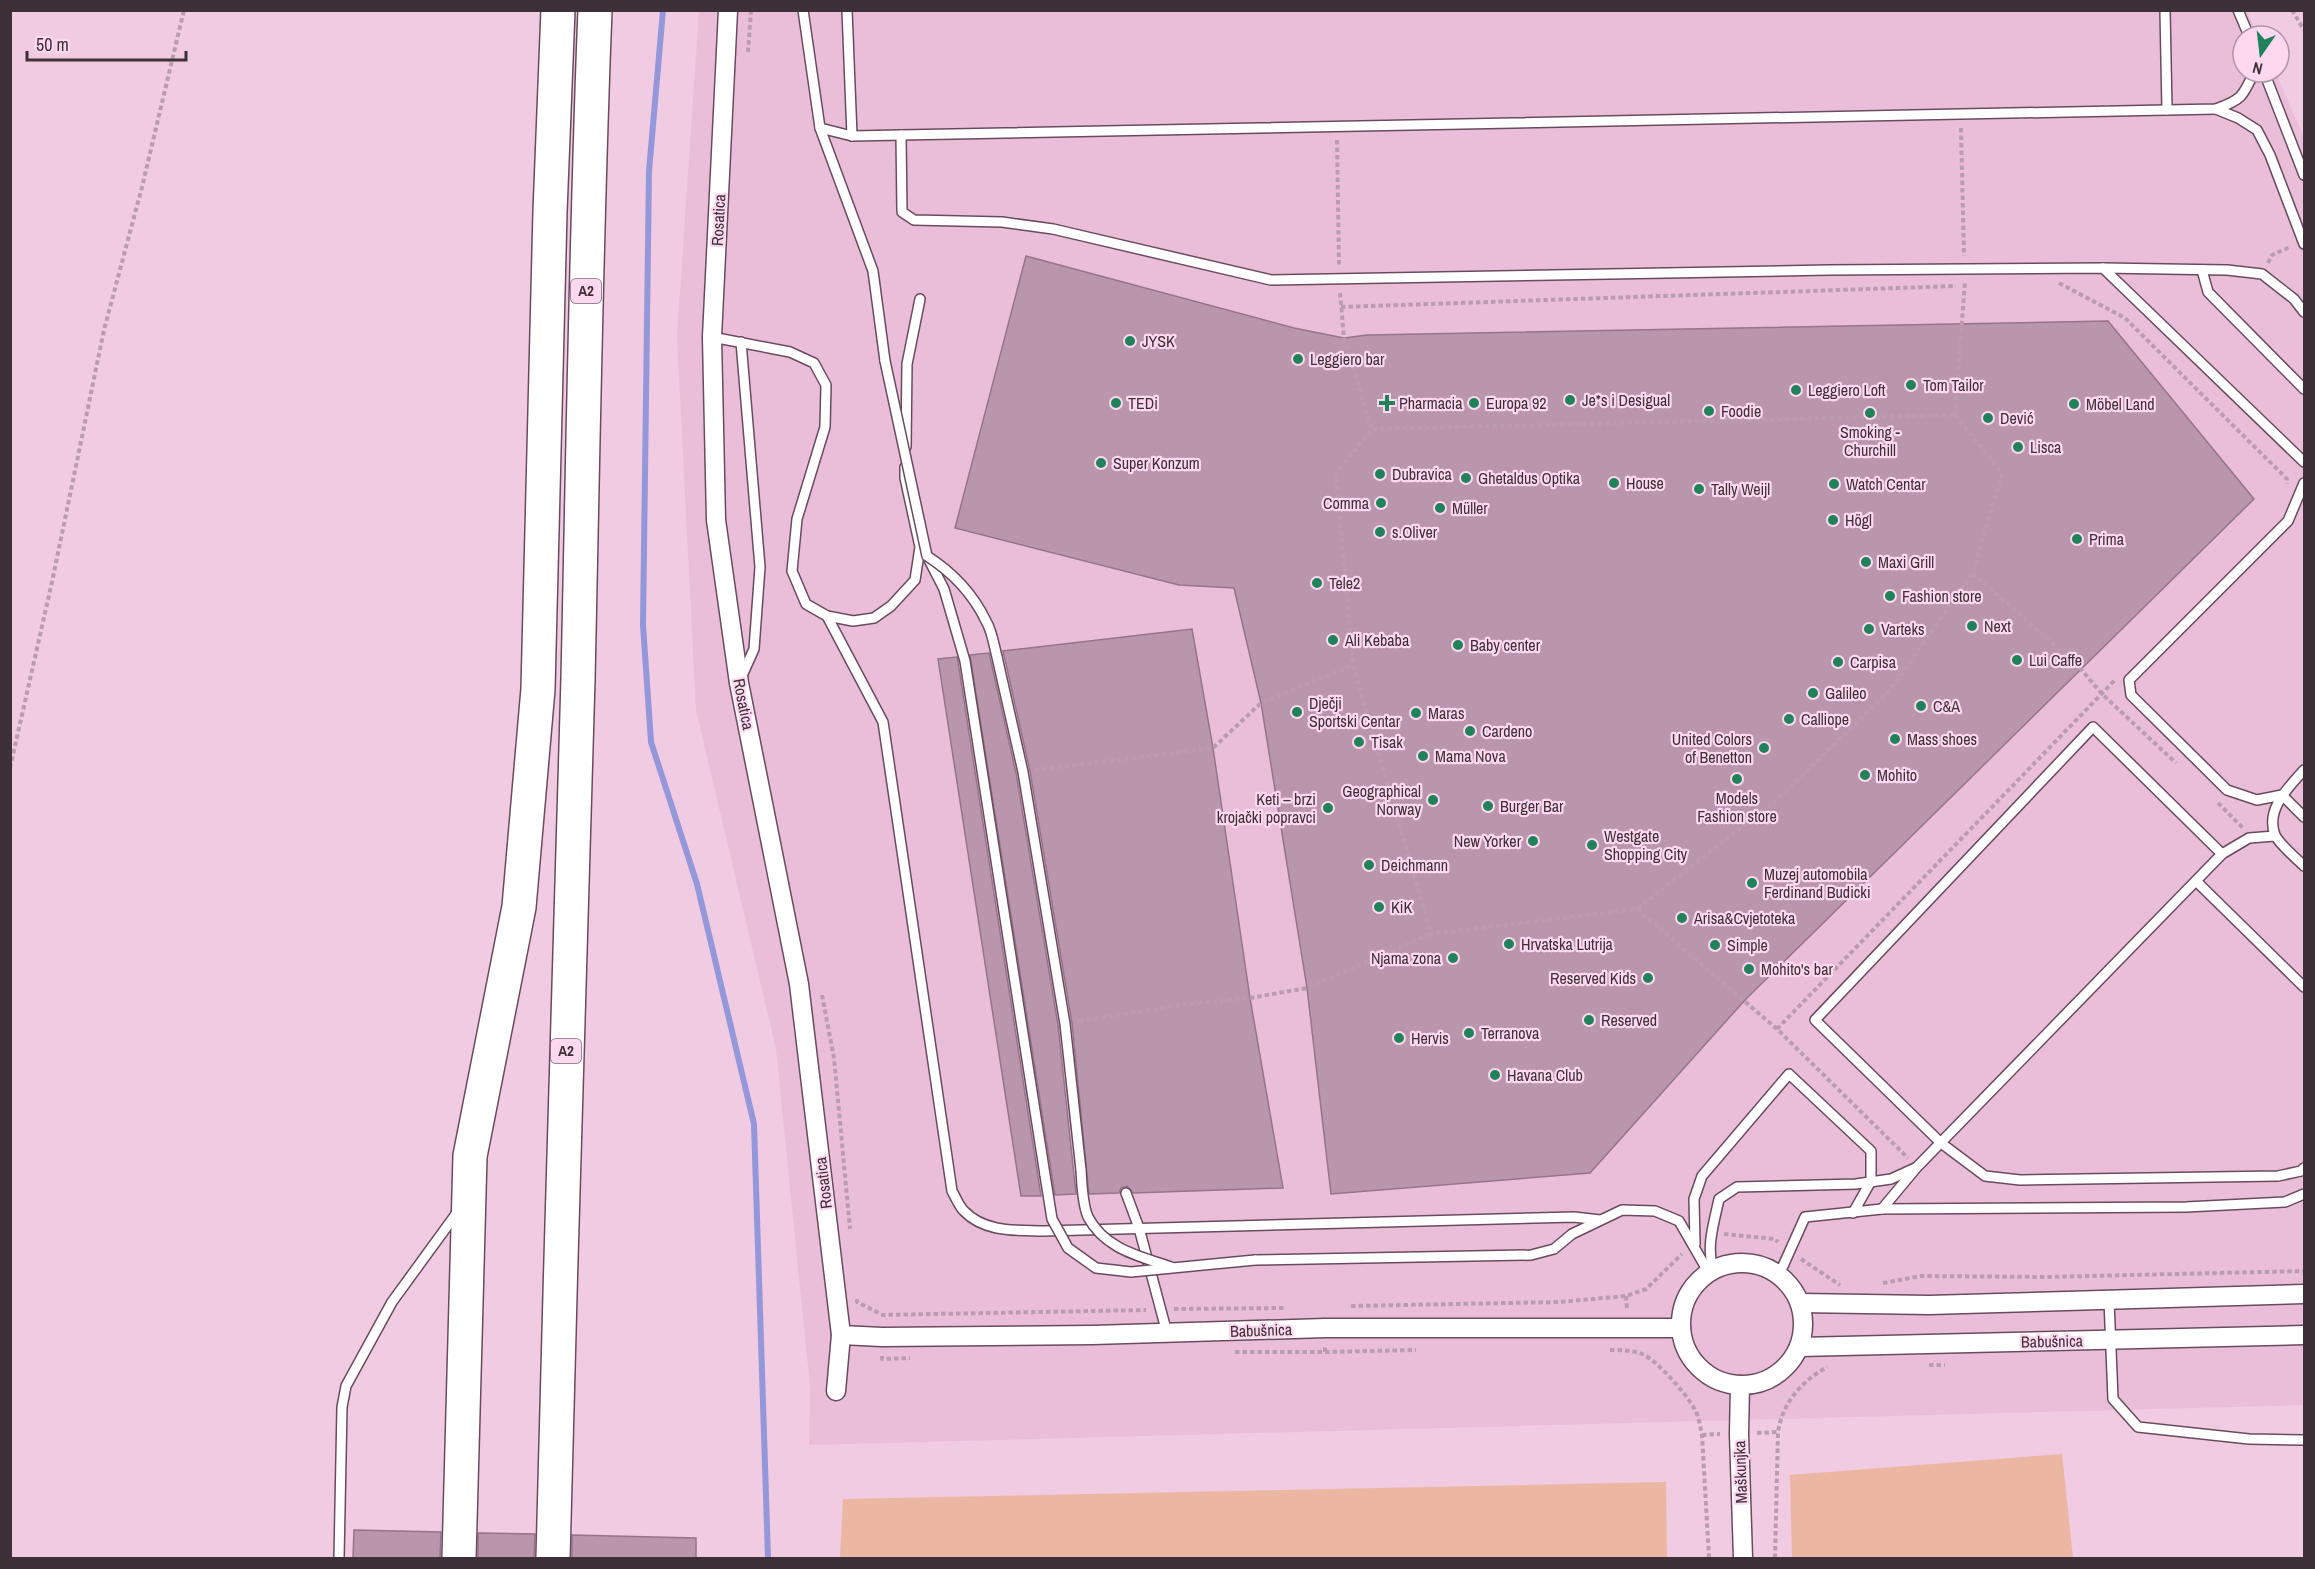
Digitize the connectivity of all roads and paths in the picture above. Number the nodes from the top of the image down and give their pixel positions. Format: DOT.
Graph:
graph roads {
  1 [pos="184,10"];
  2 [pos="558,10"];
  3 [pos="595,10"];
  4 [pos="728,10"];
  5 [pos="751,10"];
  6 [pos="803,10"];
  7 [pos="847,10"];
  8 [pos="2165,10"];
  9 [pos="2238,10"];
  10 [pos="2292,10"];
  11 [pos="2244,24"];
  12 [pos="2304,30"];
  13 [pos="747,58"];
  14 [pos="2249,84"];
  15 [pos="2269,84"];
  16 [pos="2216,109"];
  17 [pos="2167,110"];
  18 [pos="820,128"];
  19 [pos="901,135"];
  20 [pos="852,136"];
  21 [pos="2304,175"];
  22 [pos="2304,242"];
  23 [pos="2103,268"];
  24 [pos="2202,270"];
  25 [pos="2262,274"];
  26 [pos="2056,281"];
  27 [pos="1965,286"];
  28 [pos="920,299"];
  29 [pos="1341,307"];
  30 [pos="2304,312"];
  31 [pos="712,337"];
  32 [pos="741,342"];
  33 [pos="2304,389"];
  34 [pos="2304,462"];
  35 [pos="2304,483"];
  36 [pos="2287,490"];
  37 [pos="927,556"];
  38 [pos="1973,573"];
  39 [pos="827,616"];
  40 [pos="1353,665"];
  41 [pos="2118,677"];
  42 [pos="739,683"];
  43 [pos="2102,694"];
  44 [pos="2180,767"];
  45 [pos="10,768"];
  46 [pos="2304,770"];
  47 [pos="1023,772"];
  48 [pos="2282,795"];
  49 [pos="2215,800"];
  50 [pos="2304,817"];
  51 [pos="2275,836"];
  52 [pos="2249,838"];
  53 [pos="2222,854"];
  54 [pos="2304,866"];
  55 [pos="2196,881"];
  56 [pos="1637,909"];
  57 [pos="1431,934"];
  58 [pos="820,987"];
  59 [pos="2304,987"];
  60 [pos="1065,1023"];
  61 [pos="1777,1029"];
  62 [pos="1941,1143"];
  63 [pos="1917,1167"];
  64 [pos="2304,1168"];
  65 [pos="1871,1181"];
  66 [pos="1126,1193"];
  67 [pos="2304,1194"];
  68 [pos="469,1196"];
  69 [pos="1882,1209"];
  70 [pos="1853,1213"];
  71 [pos="1600,1220"];
  72 [pos="1139,1228"];
  73 [pos="850,1230"];
  74 [pos="1725,1234"];
  75 [pos="1775,1239"];
  76 [pos="1695,1247"];
  77 [pos="1680,1256"];
  78 [pos="1804,1261"];
  79 [pos="1177,1269"];
  80 [pos="1711,1271"];
  81 [pos="2304,1271"];
  82 [pos="1779,1275"];
  83 [pos="1872,1285"];
  84 [pos="1848,1286"];
  85 [pos="856,1292"];
  86 [pos="2304,1294"];
  87 [pos="2109,1300"];
  88 [pos="1800,1303"];
  89 [pos="1341,1307"];
  90 [pos="1290,1308"];
  91 [pos="1173,1309"];
  92 [pos="1153,1310"];
  93 [pos="881,1314"];
  94 [pos="881,1325"];
  95 [pos="1681,1328"];
  96 [pos="1167,1333"];
  97 [pos="841,1335"];
  98 [pos="2304,1335"];
  99 [pos="2110,1340"];
  100 [pos="1325,1341"];
  101 [pos="1799,1347"];
  102 [pos="1599,1349"];
  103 [pos="1421,1350"];
  104 [pos="1250,1352"];
  105 [pos="1325,1352"];
  106 [pos="1833,1364"];
  107 [pos="1740,1385"];
  108 [pos="836,1391"];
  109 [pos="2304,1440"];
  110 [pos="339,1558"];
  111 [pos="459,1558"];
  112 [pos="553,1558"];
  113 [pos="1709,1558"];
  114 [pos="1743,1558"];
  115 [pos="1775,1558"];
  1 -- 45 [label="path"];
  2 -- 68 [label="highway, A2"];
  3 -- 112 [label="highway, A2"];
  4 -- 31 [label="street, Rosatica"];
  5 -- 13 [label="path"];
  6 -- 18 [label="lane"];
  7 -- 20 [label="lane"];
  8 -- 17 [label="lane"];
  9 -- 11 [label="lane"];
  10 -- 12 [label="path"];
  14 -- 16 [label="lane"];
  15 -- 21 [label="lane"];
  16 -- 17 [label="lane"];
  16 -- 22 [label="lane"];
  17 -- 19 [label="lane"];
  18 -- 20 [label="lane"];
  18 -- 37 [label="lane, bridge"];
  19 -- 20 [label="lane"];
  19 -- 23 [label="lane"];
  22 -- 25 [label="path"];
  23 -- 24 [label="lane"];
  23 -- 34 [label="lane"];
  24 -- 25 [label="lane"];
  24 -- 33 [label="lane"];
  25 -- 30 [label="lane"];
  26 -- 36 [label="path"];
  27 -- 29 [label="path"];
  28 -- 39 [label="lane"];
  31 -- 32 [label="lane"];
  31 -- 42 [label="street, Rosatica"];
  32 -- 39 [label="lane"];
  32 -- 42 [label="lane"];
  35 -- 48 [label="lane"];
  37 -- 47 [label="lane, bridge"];
  37 -- 79 [label="lane, bridge"];
  38 -- 40 [label="path"];
  38 -- 43 [label="path"];
  38 -- 56 [label="path"];
  39 -- 72 [label="lane"];
  40 -- 47 [label="path"];
  40 -- 57 [label="path"];
  41 -- 43 [label="path"];
  42 -- 97 [label="street, Rosatica"];
  43 -- 44 [label="path"];
  43 -- 61 [label="path"];
  46 -- 48 [label="lane"];
  47 -- 60 [label="lane"];
  48 -- 50 [label="lane"];
  48 -- 51 [label="lane"];
  49 -- 52 [label="path"];
  51 -- 52 [label="lane"];
  51 -- 54 [label="lane"];
  52 -- 53 [label="lane"];
  53 -- 55 [label="lane"];
  53 -- 62 [label="lane"];
  55 -- 59 [label="lane"];
  55 -- 62 [label="lane"];
  56 -- 57 [label="path"];
  56 -- 61 [label="path"];
  57 -- 60 [label="path"];
  58 -- 73 [label="path"];
  60 -- 79 [label="lane, bridge"];
  61 -- 63 [label="path"];
  62 -- 63 [label="lane"];
  62 -- 64 [label="lane"];
  63 -- 65 [label="lane"];
  63 -- 69 [label="lane"];
  65 -- 70 [label="lane"];
  65 -- 76 [label="lane"];
  65 -- 80 [label="lane"];
  66 -- 72 [label="lane"];
  67 -- 69 [label="lane"];
  68 -- 110 [label="lane"];
  68 -- 111 [label="highway, A2"];
  69 -- 70 [label="lane"];
  70 -- 82 [label="lane"];
  71 -- 72 [label="lane"];
  71 -- 76 [label="lane"];
  71 -- 79 [label="lane, bridge"];
  72 -- 96 [label="lane"];
  74 -- 75 [label="path"];
  76 -- 80 [label="lane"];
  77 -- 89 [label="path"];
  78 -- 84 [label="path"];
  80 -- 82 [label="street"];
  80 -- 95 [label="street"];
  81 -- 83 [label="path"];
  82 -- 88 [label="street"];
  85 -- 93 [label="path"];
  86 -- 87 [label="street"];
  87 -- 88 [label="street"];
  87 -- 99 [label="lane"];
  88 -- 101 [label="street"];
  90 -- 91 [label="path"];
  92 -- 93 [label="path"];
  93 -- 94 [label="path"];
  95 -- 96 [label="street, Babušnica"];
  95 -- 107 [label="street"];
  96 -- 97 [label="street, Babušnica"];
  97 -- 108 [label="street, Rosatica"];
  98 -- 99 [label="street, Babušnica"];
  99 -- 101 [label="street, Babušnica"];
  99 -- 109 [label="lane"];
  100 -- 105 [label="path"];
  101 -- 107 [label="street"];
  102 -- 113 [label="path"];
  103 -- 105 [label="path"];
  104 -- 105 [label="path"];
  106 -- 115 [label="path"];
  107 -- 114 [label="street, Maškunjka"];
}
